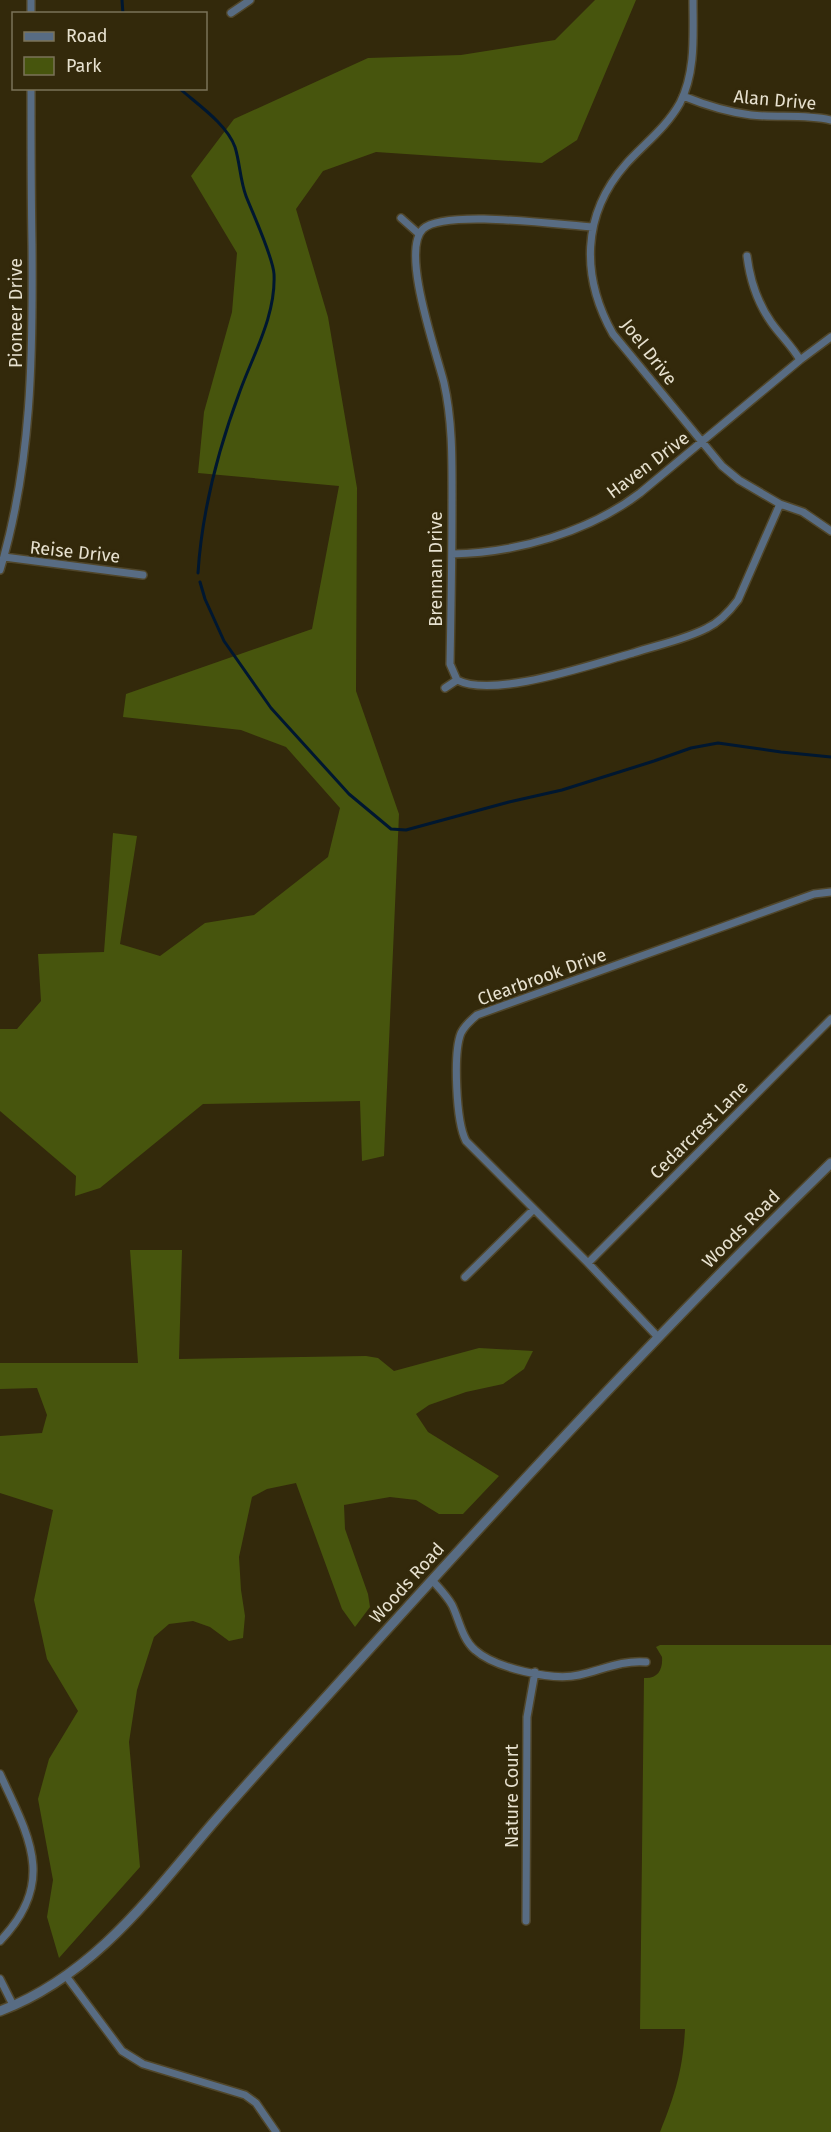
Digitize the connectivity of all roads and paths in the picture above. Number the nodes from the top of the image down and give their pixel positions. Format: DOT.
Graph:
graph roads {
  1 [pos="250,0"];
  2 [pos="693,0"];
  3 [pos="231,13"];
  4 [pos="31,90"];
  5 [pos="683,96"];
  6 [pos="831,120"];
  7 [pos="401,218"];
  8 [pos="593,227"];
  9 [pos="419,234"];
  10 [pos="747,256"];
  11 [pos="831,337"];
  12 [pos="800,360"];
  13 [pos="702,443"];
  14 [pos="780,504"];
  15 [pos="831,531"];
  16 [pos="452,554"];
  17 [pos="4,557"];
  18 [pos="0,570"];
  19 [pos="143,575"];
  20 [pos="457,680"];
  21 [pos="446,688"];
  22 [pos="831,892"];
  23 [pos="831,1019"];
  24 [pos="831,1163"];
  25 [pos="533,1210"];
  26 [pos="588,1263"];
  27 [pos="465,1277"];
  28 [pos="657,1336"];
  29 [pos="432,1580"];
  30 [pos="646,1662"];
  31 [pos="535,1672"];
  32 [pos="0,1774"];
  33 [pos="526,1921"];
  34 [pos="0,1941"];
  35 [pos="66,1976"];
  36 [pos="0,1979"];
  37 [pos="13,2005"];
  38 [pos="0,2011"];
  39 [pos="276,2132"];
  1 -- 3 [label="street"];
  2 -- 5 [label="street, Joel Drive"];
  4 -- 17 [label="street, Pioneer Drive"];
  5 -- 6 [label="street, Alan Drive"];
  5 -- 8 [label="street, Joel Drive"];
  7 -- 9 [label="street"];
  8 -- 9 [label="street"];
  8 -- 13 [label="street, Joel Drive"];
  9 -- 16 [label="street, Brennan Drive"];
  10 -- 12 [label="street"];
  11 -- 12 [label="street, Haven Drive"];
  12 -- 13 [label="street, Haven Drive"];
  13 -- 14 [label="street, Joel Drive"];
  13 -- 16 [label="street, Haven Drive"];
  14 -- 15 [label="street, Joel Drive"];
  14 -- 20 [label="street"];
  16 -- 20 [label="street, Brennan Drive"];
  17 -- 18 [label="street, Pioneer Drive"];
  17 -- 19 [label="street, Reise Drive"];
  20 -- 21 [label="street"];
  22 -- 25 [label="street, Clearbrook Drive"];
  23 -- 26 [label="street, Cedarcrest Lane"];
  24 -- 28 [label="street, Woods Road"];
  25 -- 26 [label="street, Clearbrook Drive"];
  25 -- 27 [label="street"];
  26 -- 28 [label="street, Clearbrook Drive"];
  28 -- 29 [label="street, Woods Road"];
  29 -- 31 [label="street"];
  29 -- 35 [label="street, Woods Road"];
  30 -- 31 [label="street"];
  31 -- 33 [label="street, Nature Court"];
  32 -- 34 [label="street"];
  35 -- 37 [label="street, Woods Road"];
  35 -- 39 [label="street"];
  36 -- 37 [label="street"];
  37 -- 38 [label="street, Woods Road"];
}
